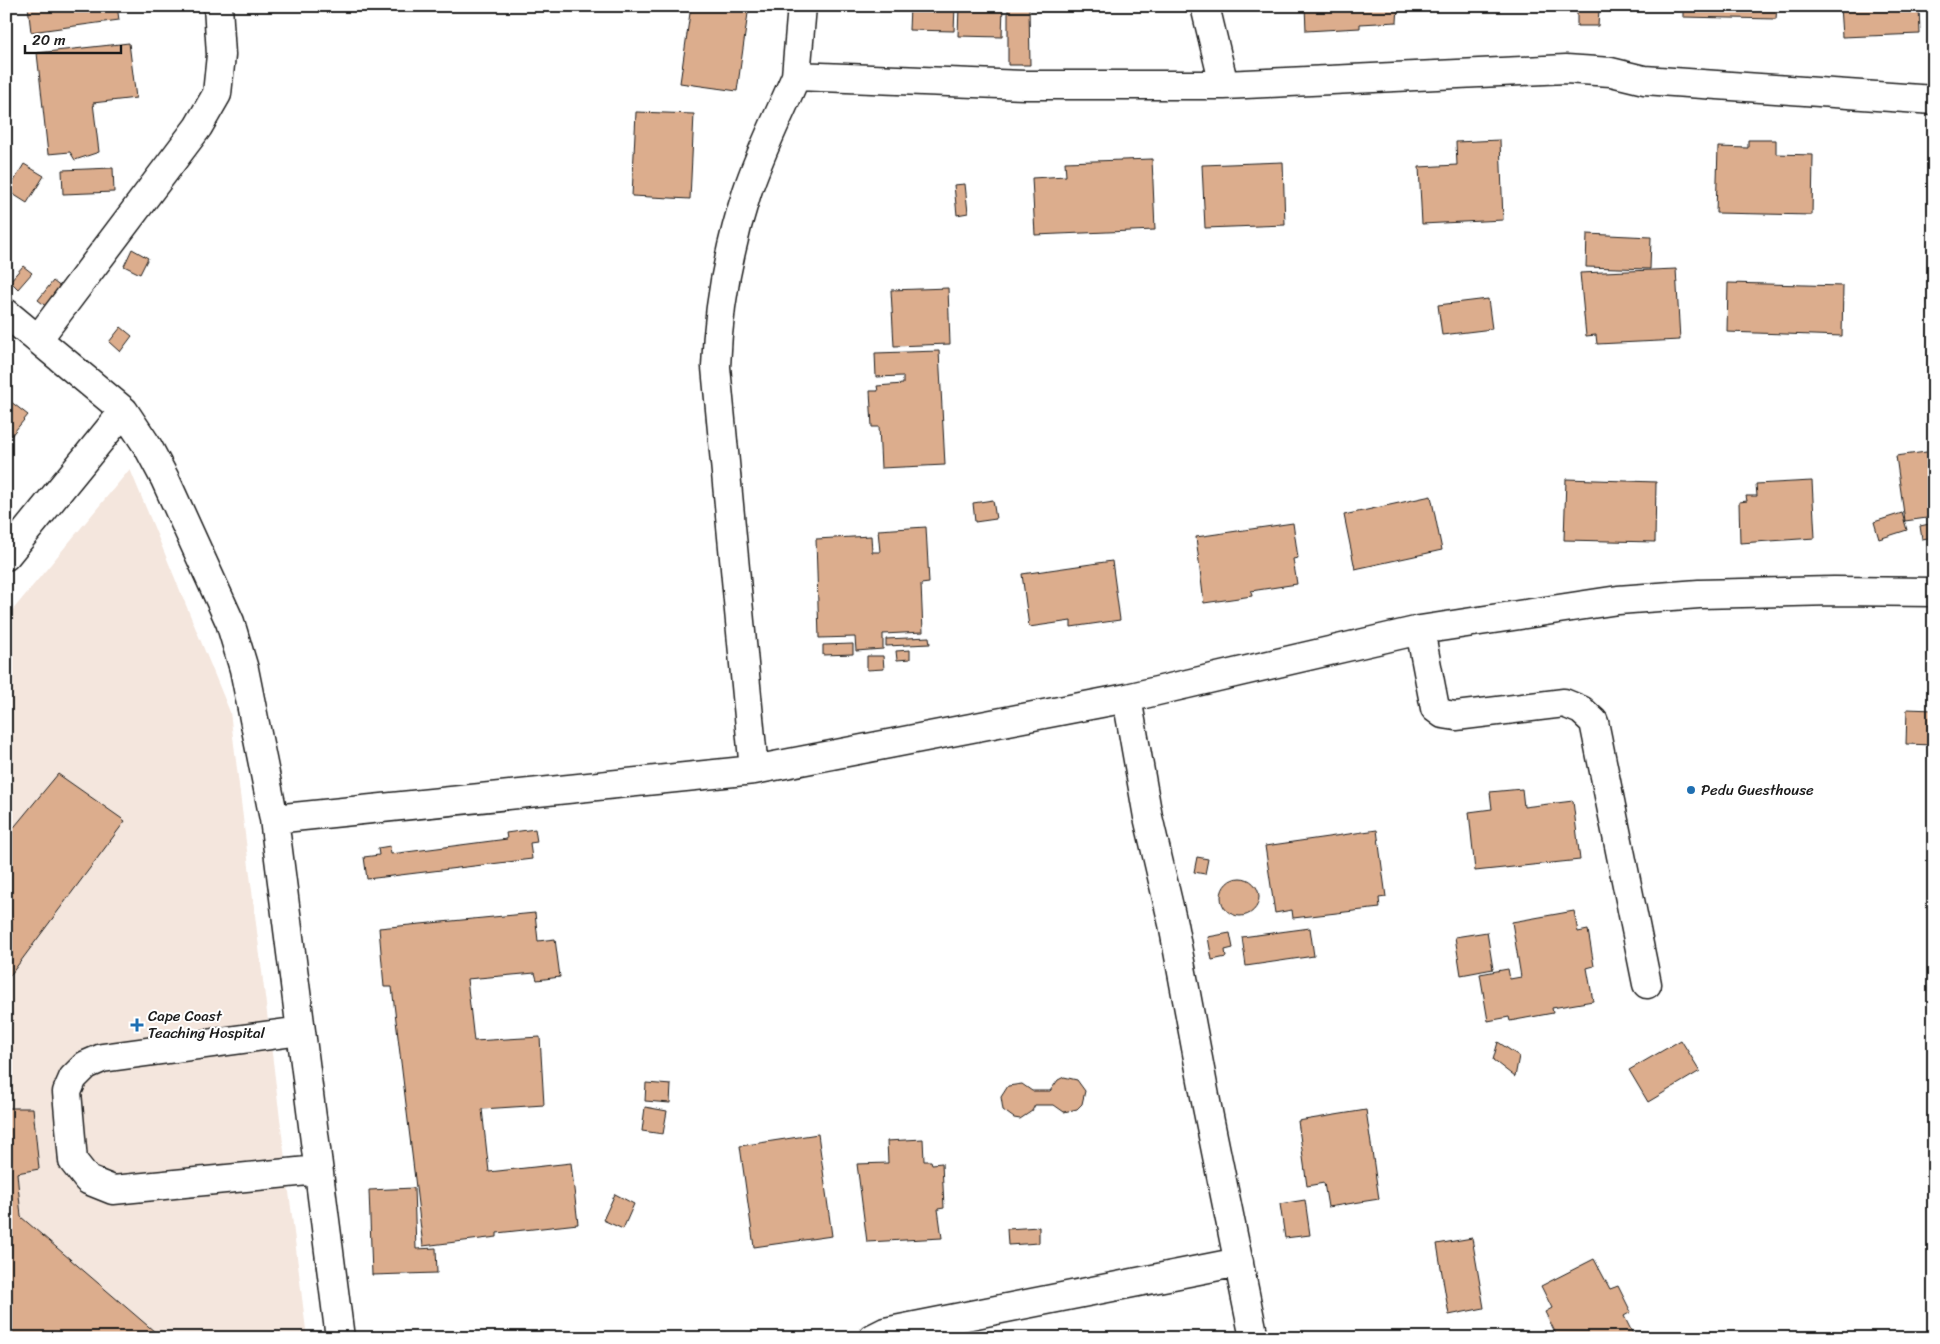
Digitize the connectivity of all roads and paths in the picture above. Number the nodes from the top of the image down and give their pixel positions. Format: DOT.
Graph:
graph roads {
  1 [pos="218,6"];
  2 [pos="802,6"];
  3 [pos="1205,6"];
  4 [pos="796,76"];
  5 [pos="1224,85"];
  6 [pos="1934,100"];
  7 [pos="6,313"];
  8 [pos="38,339"];
  9 [pos="124,411"];
  10 [pos="6,556"];
  11 [pos="1934,592"];
  12 [pos="1420,630"];
  13 [pos="1127,698"];
  14 [pos="754,770"];
  15 [pos="274,819"];
  16 [pos="1647,984"];
  17 [pos="301,1031"];
  18 [pos="318,1170"];
  19 [pos="1239,1262"];
  20 [pos="340,1338"];
  21 [pos="873,1338"];
  22 [pos="1254,1338"];
  1 -- 8 [label="street"];
  2 -- 4 [label="street"];
  3 -- 5 [label="street"];
  4 -- 5 [label="street"];
  4 -- 14 [label="street"];
  5 -- 6 [label="street"];
  7 -- 8 [label="street"];
  8 -- 9 [label="street"];
  9 -- 10 [label="street"];
  9 -- 15 [label="street"];
  11 -- 12 [label="street"];
  12 -- 13 [label="street"];
  12 -- 16 [label="street"];
  13 -- 14 [label="street"];
  13 -- 19 [label="street"];
  14 -- 15 [label="street"];
  15 -- 17 [label="street"];
  17 -- 18 [label="street"];
  17 -- 18 [label="street"];
  18 -- 20 [label="street"];
  19 -- 21 [label="street"];
  19 -- 22 [label="street"];
}
